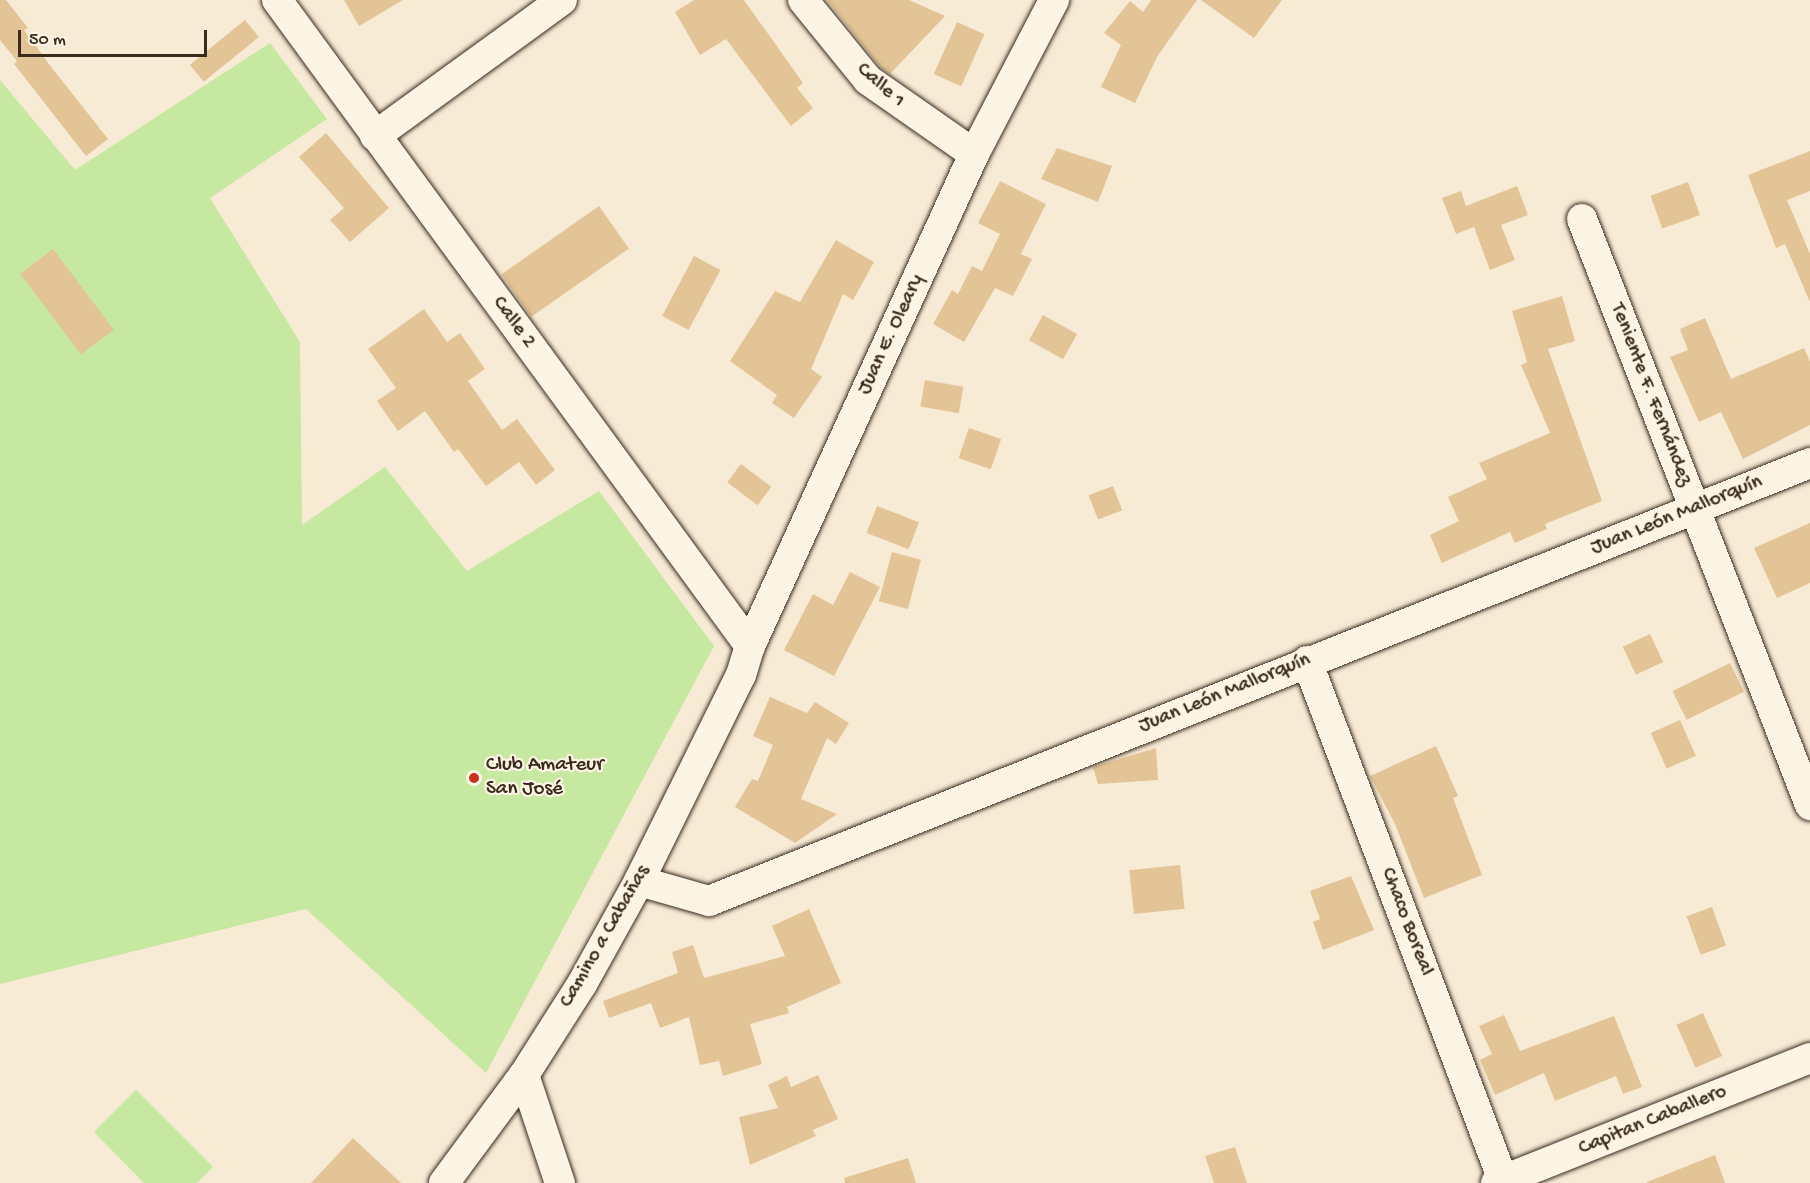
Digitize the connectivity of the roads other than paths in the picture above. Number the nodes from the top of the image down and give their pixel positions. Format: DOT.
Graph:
graph roads {
  1 [pos="277,0"];
  2 [pos="562,0"];
  3 [pos="803,0"];
  4 [pos="1054,0"];
  5 [pos="375,136"];
  6 [pos="975,154"];
  7 [pos="1582,219"];
  8 [pos="1810,463"];
  9 [pos="1695,510"];
  10 [pos="750,646"];
  11 [pos="1307,662"];
  12 [pos="741,675"];
  13 [pos="1810,805"];
  14 [pos="639,881"];
  15 [pos="1810,1058"];
  16 [pos="524,1075"];
  17 [pos="1501,1182"];
  18 [pos="444,1183"];
  19 [pos="560,1183"];
  1 -- 5 [label="street, Calle 2"];
  2 -- 5 [label="street"];
  3 -- 6 [label="street, Calle 1"];
  4 -- 6 [label="street, Juan E. Oleary"];
  5 -- 10 [label="street, Calle 2"];
  6 -- 10 [label="street, Juan E. Oleary"];
  7 -- 9 [label="street, Teniente F. Fernández"];
  8 -- 9 [label="street, Juan León Mallorquín"];
  9 -- 11 [label="street, Juan León Mallorquín"];
  9 -- 13 [label="street, Teniente F. Fernández"];
  10 -- 12 [label="street, Juan E. Oleary"];
  11 -- 14 [label="street, Juan León Mallorquín"];
  11 -- 17 [label="street, Chaco Boreal"];
  12 -- 14 [label="street, Camino a Cabañas"];
  14 -- 16 [label="street, Camino a Cabañas"];
  15 -- 17 [label="street, Capitan Caballero"];
  16 -- 18 [label="street, Camino a Cabañas"];
  16 -- 19 [label="street"];
}
